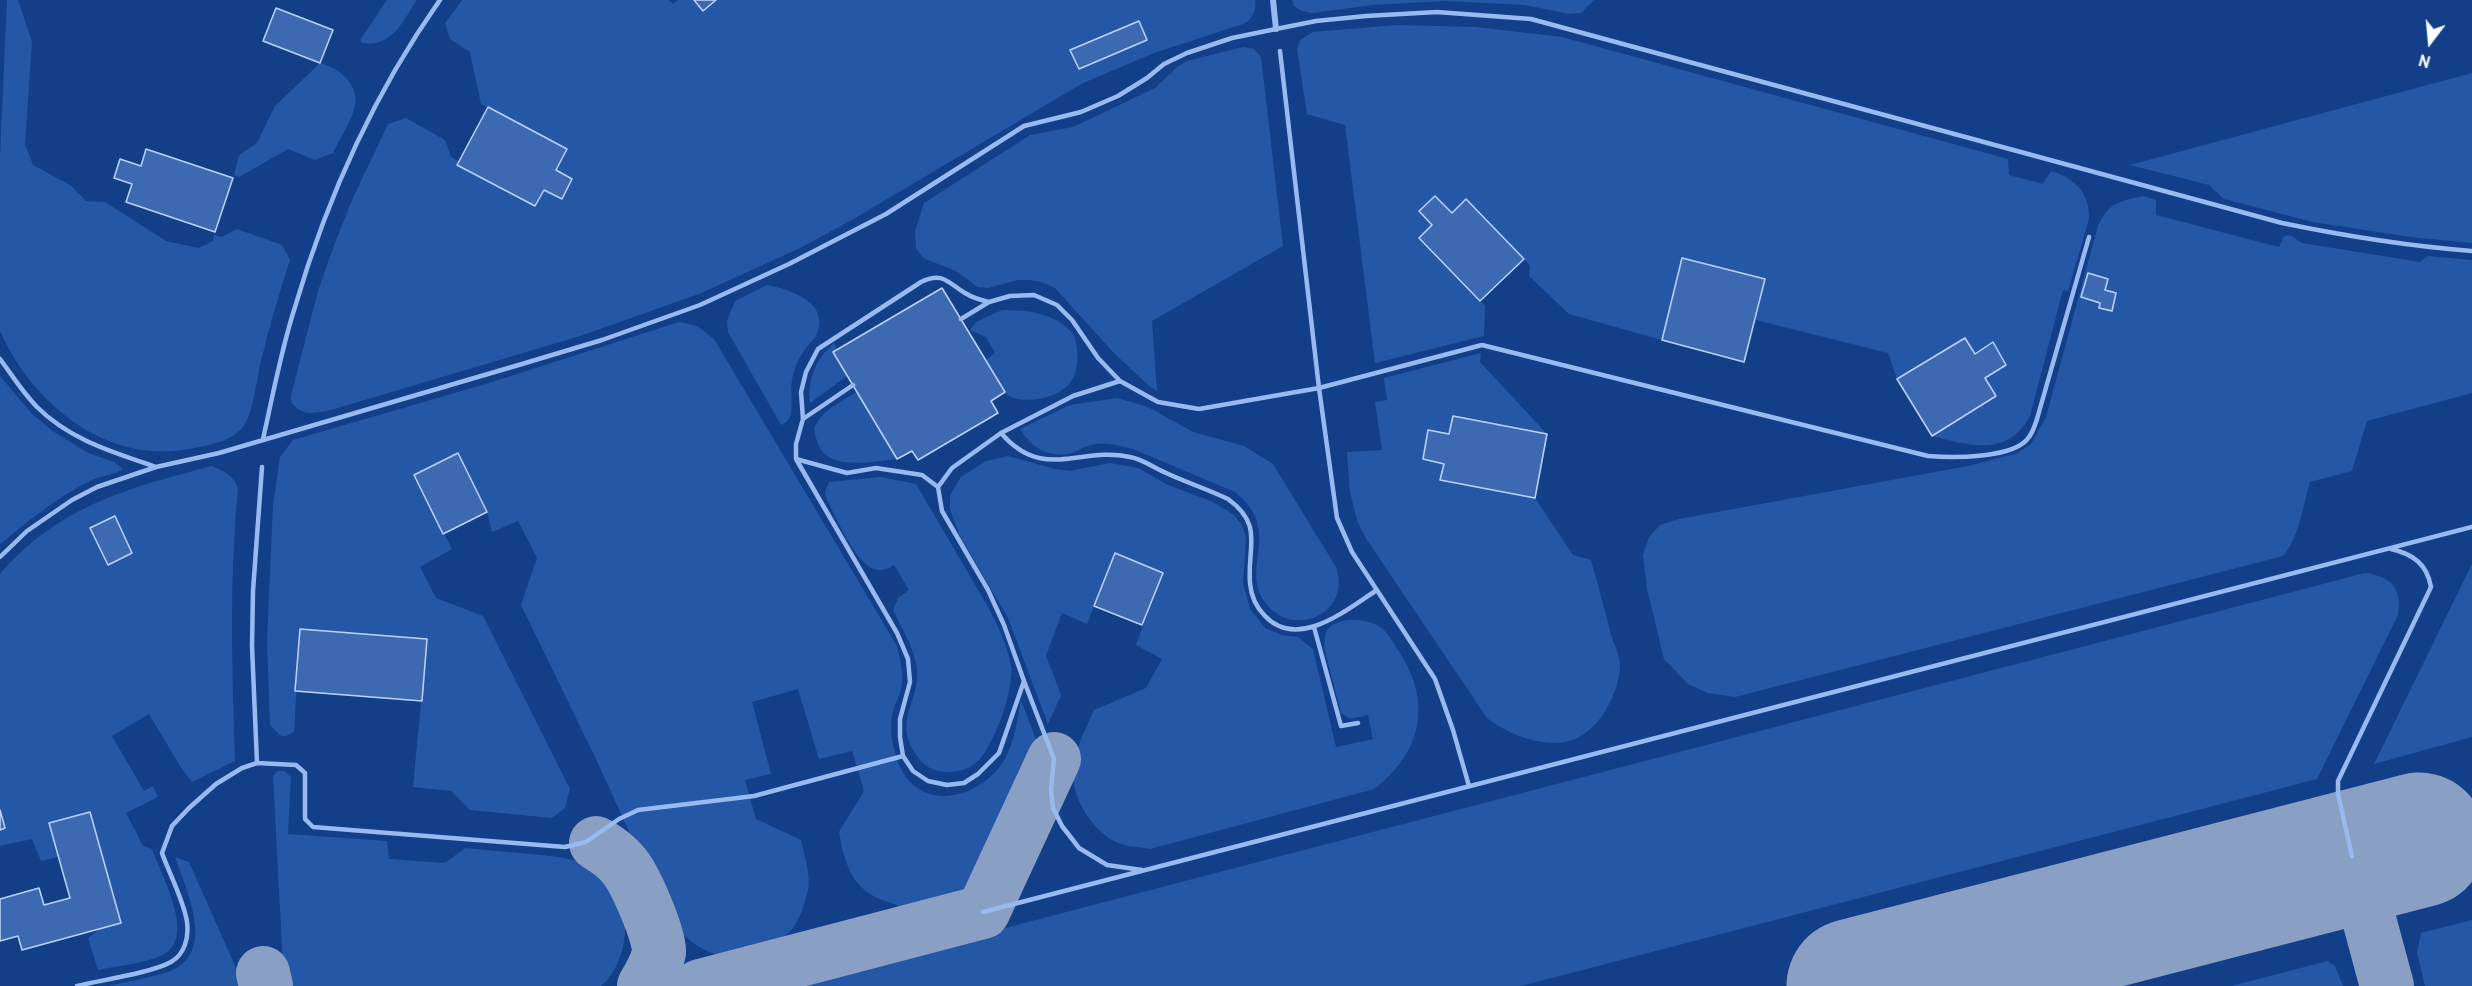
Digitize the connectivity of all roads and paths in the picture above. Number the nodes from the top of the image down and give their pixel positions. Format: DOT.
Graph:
graph roads {
  1 [pos="440,0"];
  2 [pos="1273,0"];
  3 [pos="1276,29"];
  4 [pos="1280,51"];
  5 [pos="2089,237"];
  6 [pos="2472,251"];
  7 [pos="989,302"];
  8 [pos="961,319"];
  9 [pos="0,359"];
  10 [pos="1120,381"];
  11 [pos="853,385"];
  12 [pos="1319,388"];
  13 [pos="803,419"];
  14 [pos="1001,433"];
  15 [pos="263,440"];
  16 [pos="796,459"];
  17 [pos="156,467"];
  18 [pos="262,467"];
  19 [pos="938,487"];
  20 [pos="2472,527"];
  21 [pos="2389,549"];
  22 [pos="0,557"];
  23 [pos="1377,590"];
  24 [pos="1314,627"];
  25 [pos="1024,681"];
  26 [pos="1358,723"];
  27 [pos="903,756"];
  28 [pos="257,763"];
  29 [pos="1469,786"];
  30 [pos="2352,856"];
  31 [pos="1144,870"];
  32 [pos="983,912"];
  33 [pos="77,986"];
  1 -- 15 [label="lane"];
  2 -- 3 [label="street"];
  3 -- 6 [label="lane"];
  3 -- 15 [label="lane"];
  4 -- 12 [label="lane"];
  5 -- 12 [label="lane"];
  7 -- 8 [label="lane"];
  7 -- 10 [label="lane"];
  7 -- 13 [label="lane"];
  9 -- 17 [label="lane"];
  10 -- 12 [label="lane"];
  10 -- 14 [label="lane"];
  11 -- 13 [label="lane"];
  12 -- 23 [label="lane"];
  13 -- 16 [label="lane"];
  14 -- 19 [label="lane"];
  14 -- 24 [label="lane"];
  15 -- 17 [label="lane"];
  16 -- 19 [label="lane"];
  16 -- 27 [label="lane"];
  17 -- 22 [label="lane"];
  18 -- 28 [label="lane"];
  19 -- 25 [label="lane"];
  20 -- 21 [label="lane"];
  21 -- 29 [label="lane"];
  21 -- 30 [label="lane"];
  23 -- 24 [label="lane"];
  23 -- 29 [label="lane"];
  24 -- 26 [label="lane"];
  25 -- 27 [label="lane"];
  25 -- 31 [label="lane"];
  27 -- 28 [label="lane"];
  28 -- 33 [label="lane"];
  29 -- 31 [label="lane"];
  31 -- 32 [label="lane"];
}
